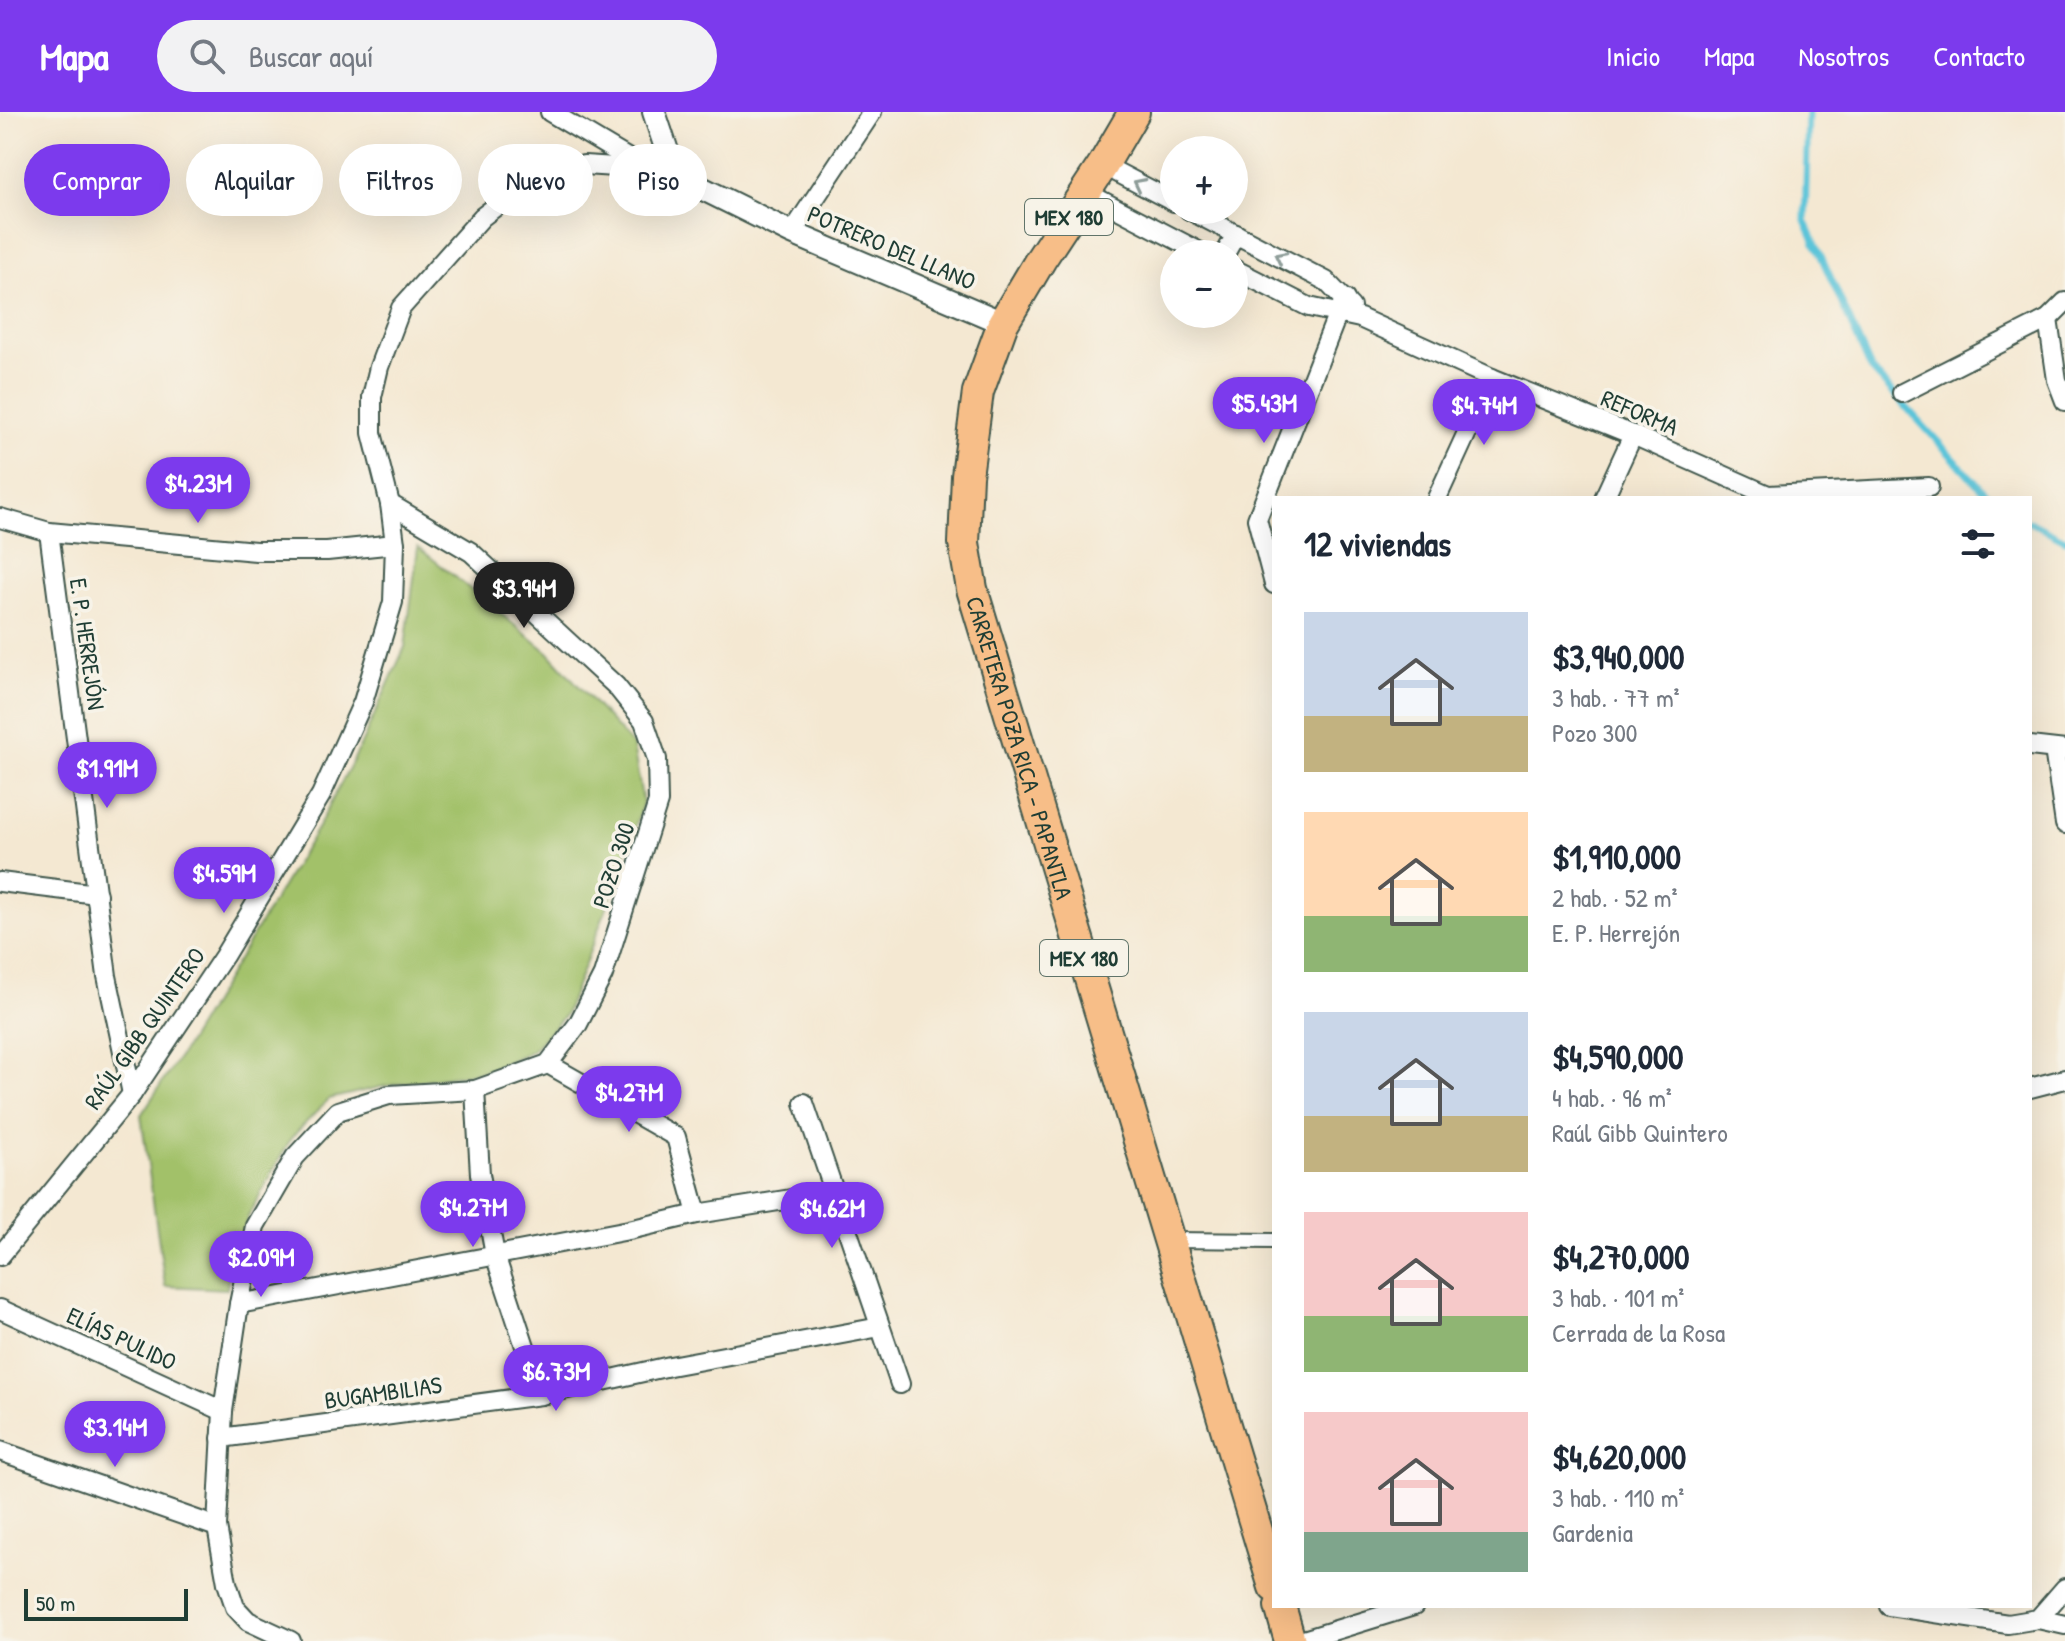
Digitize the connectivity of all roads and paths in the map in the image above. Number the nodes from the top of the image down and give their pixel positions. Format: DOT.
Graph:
graph roads {
  1 [pos="550,112"];
  2 [pos="654,112"];
  3 [pos="872,112"];
  4 [pos="1134,112"];
  5 [pos="665,144"];
  6 [pos="609,147"];
  7 [pos="1103,165"];
  8 [pos="609,167"];
  9 [pos="707,191"];
  10 [pos="1085,192"];
  11 [pos="1160,195"];
  12 [pos="1216,224"];
  13 [pos="792,233"];
  14 [pos="1236,234"];
  15 [pos="1177,240"];
  16 [pos="1233,240"];
  17 [pos="1248,276"];
  18 [pos="2065,302"];
  19 [pos="1342,306"];
  20 [pos="2048,319"];
  21 [pos="1003,323"];
  22 [pos="1492,378"];
  23 [pos="1902,393"];
  24 [pos="2065,401"];
  25 [pos="1633,435"];
  26 [pos="1929,487"];
  27 [pos="1438,496"];
  28 [pos="1605,496"];
  29 [pos="1768,496"];
  30 [pos="390,504"];
  31 [pos="0,518"];
  32 [pos="49,532"];
  33 [pos="395,544"];
  34 [pos="1272,576"];
  35 [pos="2032,746"];
  36 [pos="2059,749"];
  37 [pos="2065,824"];
  38 [pos="0,882"];
  39 [pos="97,894"];
  40 [pos="548,1064"];
  41 [pos="2062,1081"];
  42 [pos="2032,1088"];
  43 [pos="475,1090"];
  44 [pos="132,1094"];
  45 [pos="804,1103"];
  46 [pos="835,1192"];
  47 [pos="697,1214"];
  48 [pos="1170,1240"];
  49 [pos="1272,1241"];
  50 [pos="495,1255"];
  51 [pos="0,1256"];
  52 [pos="239,1304"];
  53 [pos="0,1309"];
  54 [pos="880,1327"];
  55 [pos="900,1384"];
  56 [pos="541,1395"];
  57 [pos="223,1411"];
  58 [pos="221,1438"];
  59 [pos="0,1451"];
  60 [pos="217,1527"];
  61 [pos="1272,1580"];
  62 [pos="2065,1588"];
  63 [pos="1281,1608"];
  64 [pos="1407,1608"];
  65 [pos="1902,1608"];
  66 [pos="2038,1619"];
  67 [pos="2065,1625"];
  68 [pos="291,1641"];
  69 [pos="1290,1641"];
  70 [pos="1300,1641"];
  1 -- 6 [label="street"];
  2 -- 5 [label="street"];
  3 -- 13 [label="street"];
  4 -- 7 [label="main road, CARRETERA POZA RICA - PAPANTLA / MEX 180"];
  7 -- 10 [label="main road, CARRETERA POZA RICA - PAPANTLA / MEX 180"];
  11 -- 7 [label="street, one-way"];
  8 -- 30 [label="street, POTRERO DEL LLANO"];
  9 -- 13 [label="street, POTRERO DEL LLANO"];
  10 -- 15 [label="street"];
  10 -- 21 [label="main road, CARRETERA POZA RICA - PAPANTLA / MEX 180"];
  12 -- 14 [label="street, REFORMA"];
  13 -- 21 [label="street, POTRERO DEL LLANO"];
  14 -- 16 [label="street"];
  19 -- 14 [label="street, REFORMA, one-way"];
  17 -- 19 [label="street"];
  18 -- 20 [label="street"];
  19 -- 22 [label="street, REFORMA"];
  19 -- 34 [label="street"];
  20 -- 23 [label="street"];
  20 -- 24 [label="street"];
  21 -- 48 [label="main road, CARRETERA POZA RICA - PAPANTLA / MEX 180"];
  22 -- 25 [label="street, REFORMA"];
  22 -- 27 [label="street"];
  25 -- 28 [label="street"];
  25 -- 29 [label="street, REFORMA"];
  26 -- 29 [label="street, REFORMA"];
  30 -- 33 [label="street, POTRERO DEL LLANO"];
  30 -- 40 [label="street, POZO 300"];
  31 -- 32 [label="street"];
  32 -- 33 [label="street"];
  32 -- 39 [label="street, E. P. HERREJÓN"];
  33 -- 44 [label="street, RAÚL GIBB QUINTERO"];
  35 -- 36 [label="street"];
  36 -- 37 [label="street"];
  38 -- 39 [label="street"];
  39 -- 44 [label="street, E. P. HERREJÓN"];
  40 -- 43 [label="street"];
  40 -- 47 [label="street"];
  41 -- 42 [label="street"];
  43 -- 50 [label="street"];
  43 -- 52 [label="street"];
  44 -- 51 [label="street, RAÚL GIBB QUINTERO"];
  45 -- 46 [label="street"];
  46 -- 47 [label="street"];
  46 -- 54 [label="street"];
  47 -- 50 [label="street"];
  48 -- 49 [label="street"];
  48 -- 61 [label="main road, CARRETERA POZA RICA - PAPANTLA / MEX 180"];
  50 -- 52 [label="street"];
  50 -- 56 [label="street"];
  52 -- 57 [label="street"];
  53 -- 57 [label="street, ELÍAS PULIDO"];
  54 -- 55 [label="street"];
  54 -- 56 [label="street, BUGAMBILIAS"];
  56 -- 58 [label="street, BUGAMBILIAS"];
  57 -- 58 [label="street"];
  58 -- 60 [label="street"];
  59 -- 60 [label="street"];
  60 -- 68 [label="street"];
  62 -- 66 [label="street"];
  63 -- 69 [label="main road"];
  64 -- 70 [label="street"];
  65 -- 66 [label="street"];
  66 -- 67 [label="street"];
}
